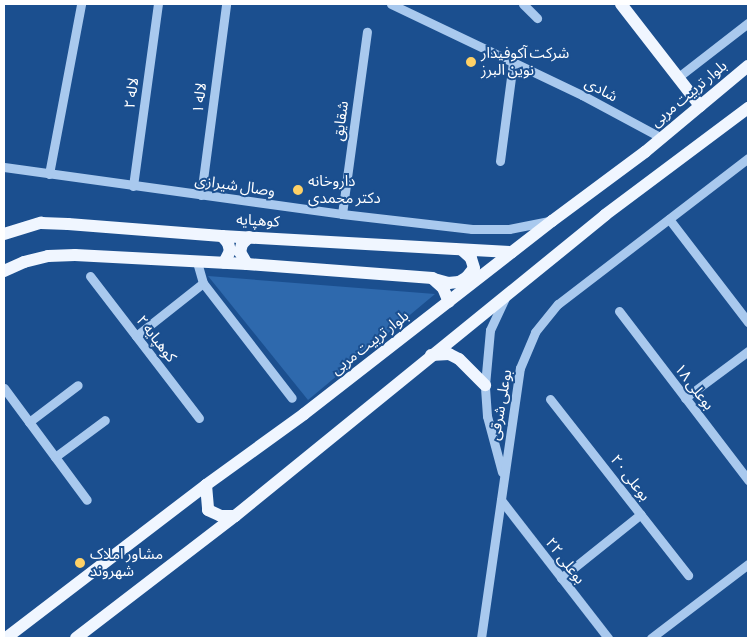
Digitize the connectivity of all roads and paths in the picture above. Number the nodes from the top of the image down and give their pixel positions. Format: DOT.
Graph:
graph roads {
  1 [pos="81,4"];
  2 [pos="158,4"];
  3 [pos="226,4"];
  4 [pos="391,4"];
  5 [pos="523,4"];
  6 [pos="621,4"];
  7 [pos="537,18"];
  8 [pos="748,23"];
  9 [pos="367,32"];
  10 [pos="513,62"];
  11 [pos="748,66"];
  12 [pos="677,78"];
  13 [pos="700,106"];
  14 [pos="748,108"];
  15 [pos="662,138"];
  16 [pos="748,158"];
  17 [pos="500,161"];
  18 [pos="4,167"];
  19 [pos="49,174"];
  20 [pos="132,186"];
  21 [pos="201,195"];
  22 [pos="342,214"];
  23 [pos="669,219"];
  24 [pos="552,221"];
  25 [pos="4,234"];
  26 [pos="222,236"];
  27 [pos="250,237"];
  28 [pos="462,250"];
  29 [pos="512,252"];
  30 [pos="197,262"];
  31 [pos="224,263"];
  32 [pos="247,264"];
  33 [pos="4,271"];
  34 [pos="90,276"];
  35 [pos="432,278"];
  36 [pos="203,283"];
  37 [pos="507,293"];
  38 [pos="449,302"];
  39 [pos="618,311"];
  40 [pos="748,322"];
  41 [pos="136,336"];
  42 [pos="748,351"];
  43 [pos="431,355"];
  44 [pos="78,385"];
  45 [pos="485,385"];
  46 [pos="4,388"];
  47 [pos="292,398"];
  48 [pos="686,398"];
  49 [pos="550,399"];
  50 [pos="199,418"];
  51 [pos="105,420"];
  52 [pos="29,422"];
  53 [pos="55,457"];
  54 [pos="503,474"];
  55 [pos="748,480"];
  56 [pos="206,486"];
  57 [pos="87,500"];
  58 [pos="501,500"];
  59 [pos="641,514"];
  60 [pos="235,516"];
  61 [pos="748,564"];
  62 [pos="688,575"];
  63 [pos="561,578"];
  64 [pos="6,638"];
  65 [pos="76,638"];
  66 [pos="481,638"];
  67 [pos="608,638"];
  68 [pos="651,638"];
  1 -- 19 [label="street"];
  2 -- 20 [label="street, لاله ۲"];
  3 -- 21 [label="street, لاله ۱"];
  4 -- 10 [label="street, شادی"];
  5 -- 7 [label="street"];
  6 -- 12 [label="main road"];
  8 -- 12 [label="street"];
  9 -- 22 [label="street, شقایق"];
  10 -- 15 [label="street, شادی"];
  10 -- 17 [label="street"];
  11 -- 13 [label="main road, بلوار تربیت مربی"];
  12 -- 13 [label="main road"];
  13 -- 15 [label="main road, بلوار تربیت مربی"];
  14 -- 37 [label="main road"];
  15 -- 24 [label="main road, بلوار تربیت مربی"];
  16 -- 23 [label="street, بوعلی شرقی"];
  18 -- 19 [label="street, وصال شیرازی"];
  19 -- 20 [label="street, وصال شیرازی"];
  20 -- 21 [label="street, وصال شیرازی"];
  21 -- 22 [label="street, وصال شیرازی"];
  22 -- 24 [label="street, وصال شیرازی"];
  23 -- 40 [label="street"];
  23 -- 54 [label="street, بوعلی شرقی"];
  24 -- 29 [label="main road, بلوار تربیت مربی"];
  25 -- 26 [label="main road, کوهپایه"];
  26 -- 27 [label="main road, کوهپایه"];
  26 -- 31 [label="main road"];
  27 -- 28 [label="main road, کوهپایه"];
  27 -- 32 [label="main road"];
  28 -- 29 [label="main road, کوهپایه"];
  28 -- 35 [label="main road"];
  29 -- 38 [label="main road, بلوار تربیت مربی"];
  30 -- 31 [label="main road"];
  30 -- 33 [label="main road"];
  30 -- 36 [label="street"];
  31 -- 32 [label="main road"];
  32 -- 35 [label="main road"];
  34 -- 41 [label="street, کوهپایه ۲"];
  35 -- 38 [label="main road"];
  36 -- 41 [label="street"];
  36 -- 47 [label="street"];
  37 -- 43 [label="main road"];
  37 -- 45 [label="street"];
  38 -- 56 [label="main road, بلوار تربیت مربی"];
  39 -- 48 [label="street, بوعلی ۱۸"];
  41 -- 50 [label="street, کوهپایه ۲"];
  42 -- 48 [label="street"];
  43 -- 45 [label="main road"];
  43 -- 60 [label="main road"];
  44 -- 52 [label="street"];
  45 -- 54 [label="street"];
  46 -- 52 [label="street"];
  48 -- 55 [label="street, بوعلی ۱۸"];
  49 -- 59 [label="street, بوعلی ۲۰"];
  51 -- 53 [label="street"];
  52 -- 53 [label="street"];
  53 -- 57 [label="street"];
  54 -- 58 [label="street, بوعلی شرقی"];
  56 -- 60 [label="main road"];
  56 -- 64 [label="main road, بلوار تربیت مربی"];
  58 -- 63 [label="street, بوعلی ۲۲"];
  58 -- 66 [label="street, بوعلی شرقی"];
  59 -- 62 [label="street, بوعلی ۲۰"];
  59 -- 63 [label="street"];
  60 -- 65 [label="main road"];
  61 -- 68 [label="street"];
  63 -- 67 [label="street, بوعلی ۲۲"];
}
